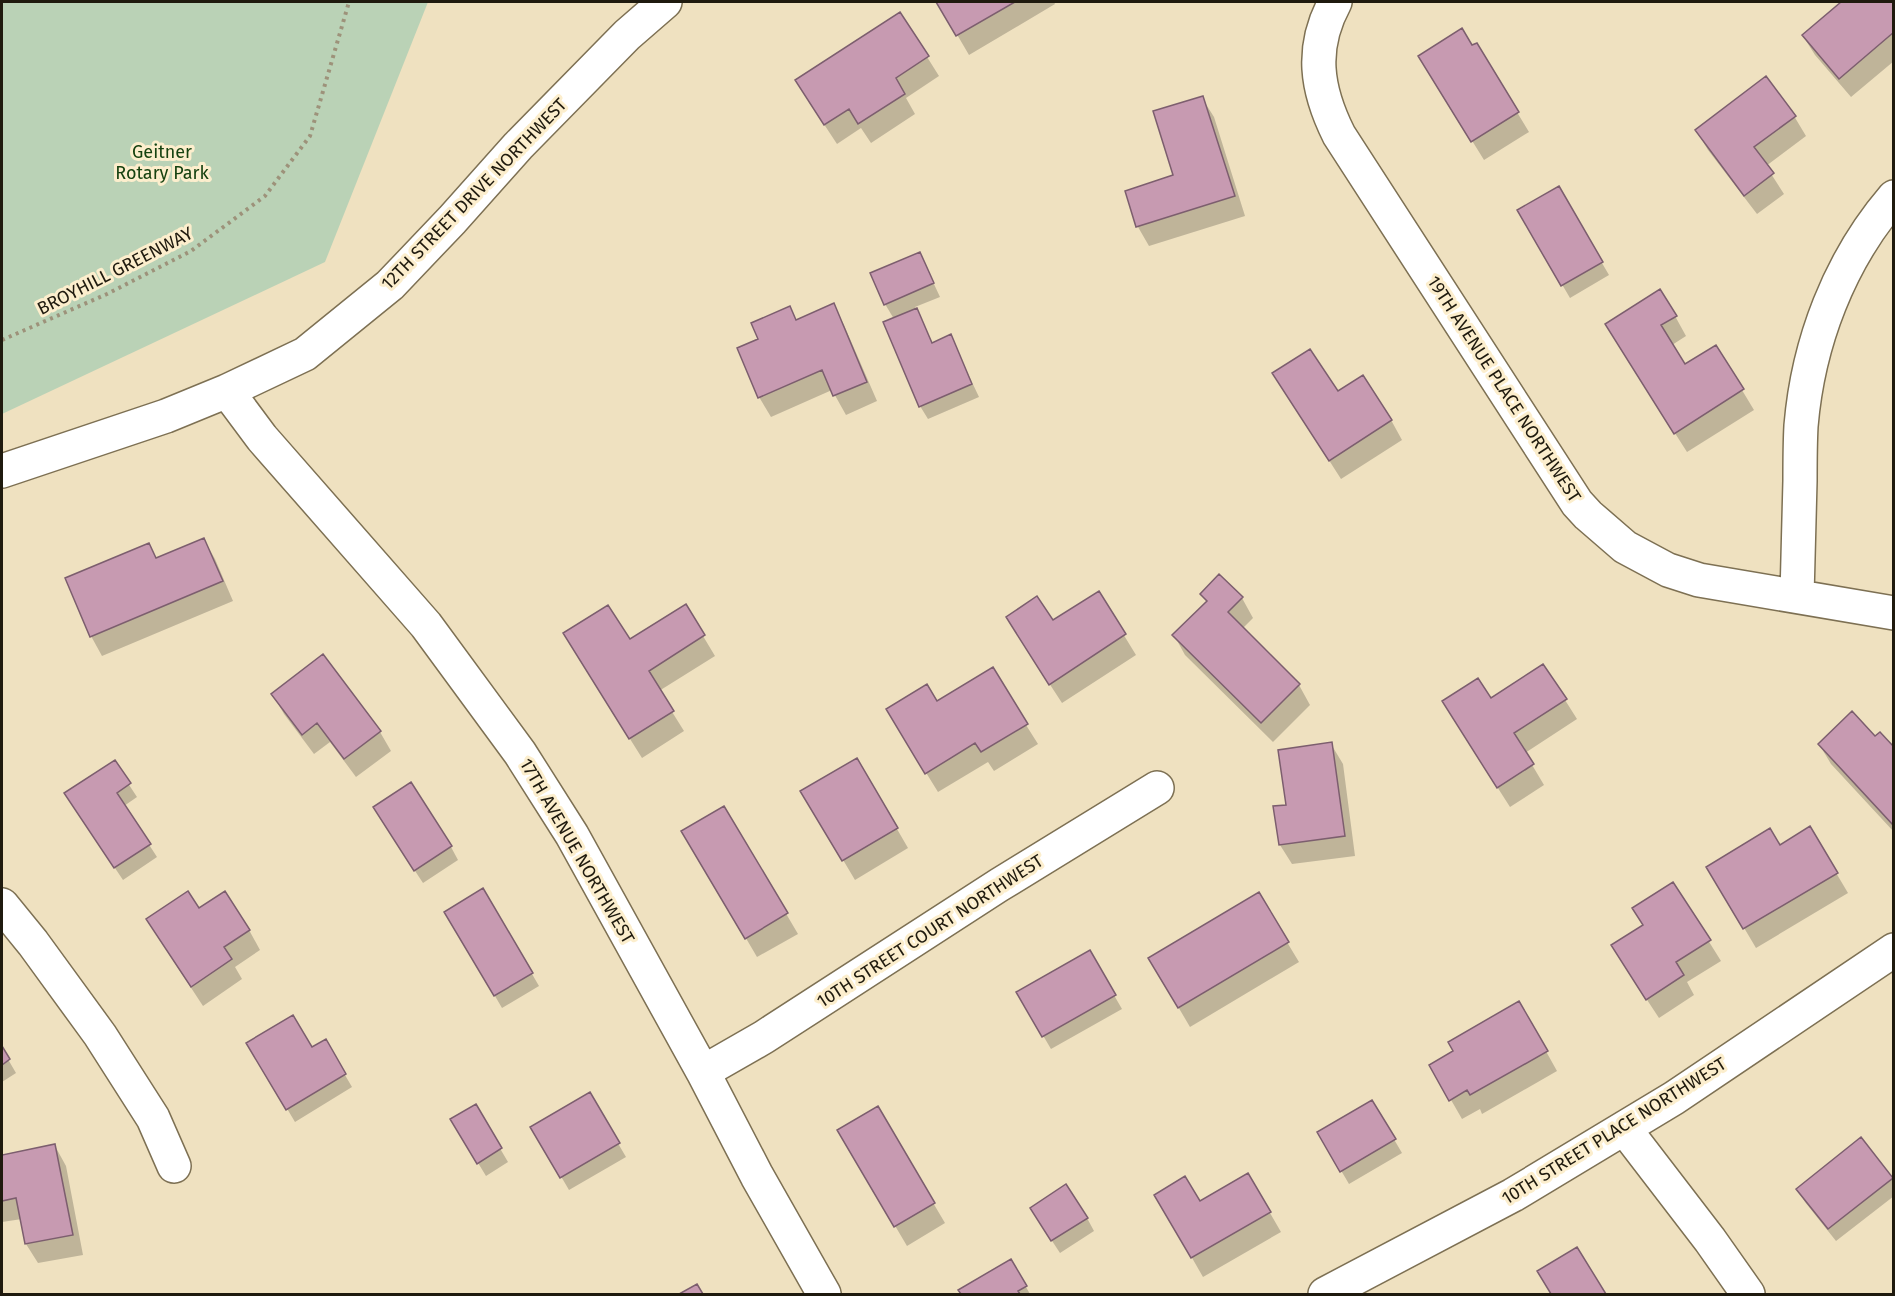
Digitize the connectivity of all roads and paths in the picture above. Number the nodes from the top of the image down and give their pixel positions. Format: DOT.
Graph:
graph roads {
  1 [pos="349,2"];
  2 [pos="665,2"];
  3 [pos="1335,2"];
  4 [pos="1893,197"];
  5 [pos="2,340"];
  6 [pos="227,391"];
  7 [pos="2,471"];
  8 [pos="1797,596"];
  9 [pos="1893,613"];
  10 [pos="1157,788"];
  11 [pos="2,904"];
  12 [pos="1893,950"];
  13 [pos="703,1072"];
  14 [pos="1624,1128"];
  15 [pos="174,1166"];
  16 [pos="824,1294"];
  17 [pos="1325,1294"];
  18 [pos="1748,1294"];
  1 -- 5 [label="path, BROYHILL GREENWAY"];
  2 -- 6 [label="street, 12TH STREET DRIVE NORTHWEST"];
  3 -- 8 [label="street, 19TH AVENUE PLACE NORTHWEST"];
  4 -- 8 [label="street"];
  6 -- 7 [label="street, 12TH STREET DRIVE NORTHWEST"];
  6 -- 13 [label="street, 17TH AVENUE NORTHWEST"];
  8 -- 9 [label="street, 19TH AVENUE PLACE NORTHWEST"];
  10 -- 13 [label="street, 10TH STREET COURT NORTHWEST"];
  11 -- 15 [label="street"];
  12 -- 14 [label="street, 10TH STREET PLACE NORTHWEST"];
  13 -- 16 [label="street, 17TH AVENUE NORTHWEST"];
  14 -- 17 [label="street, 10TH STREET PLACE NORTHWEST"];
  14 -- 18 [label="street"];
}
